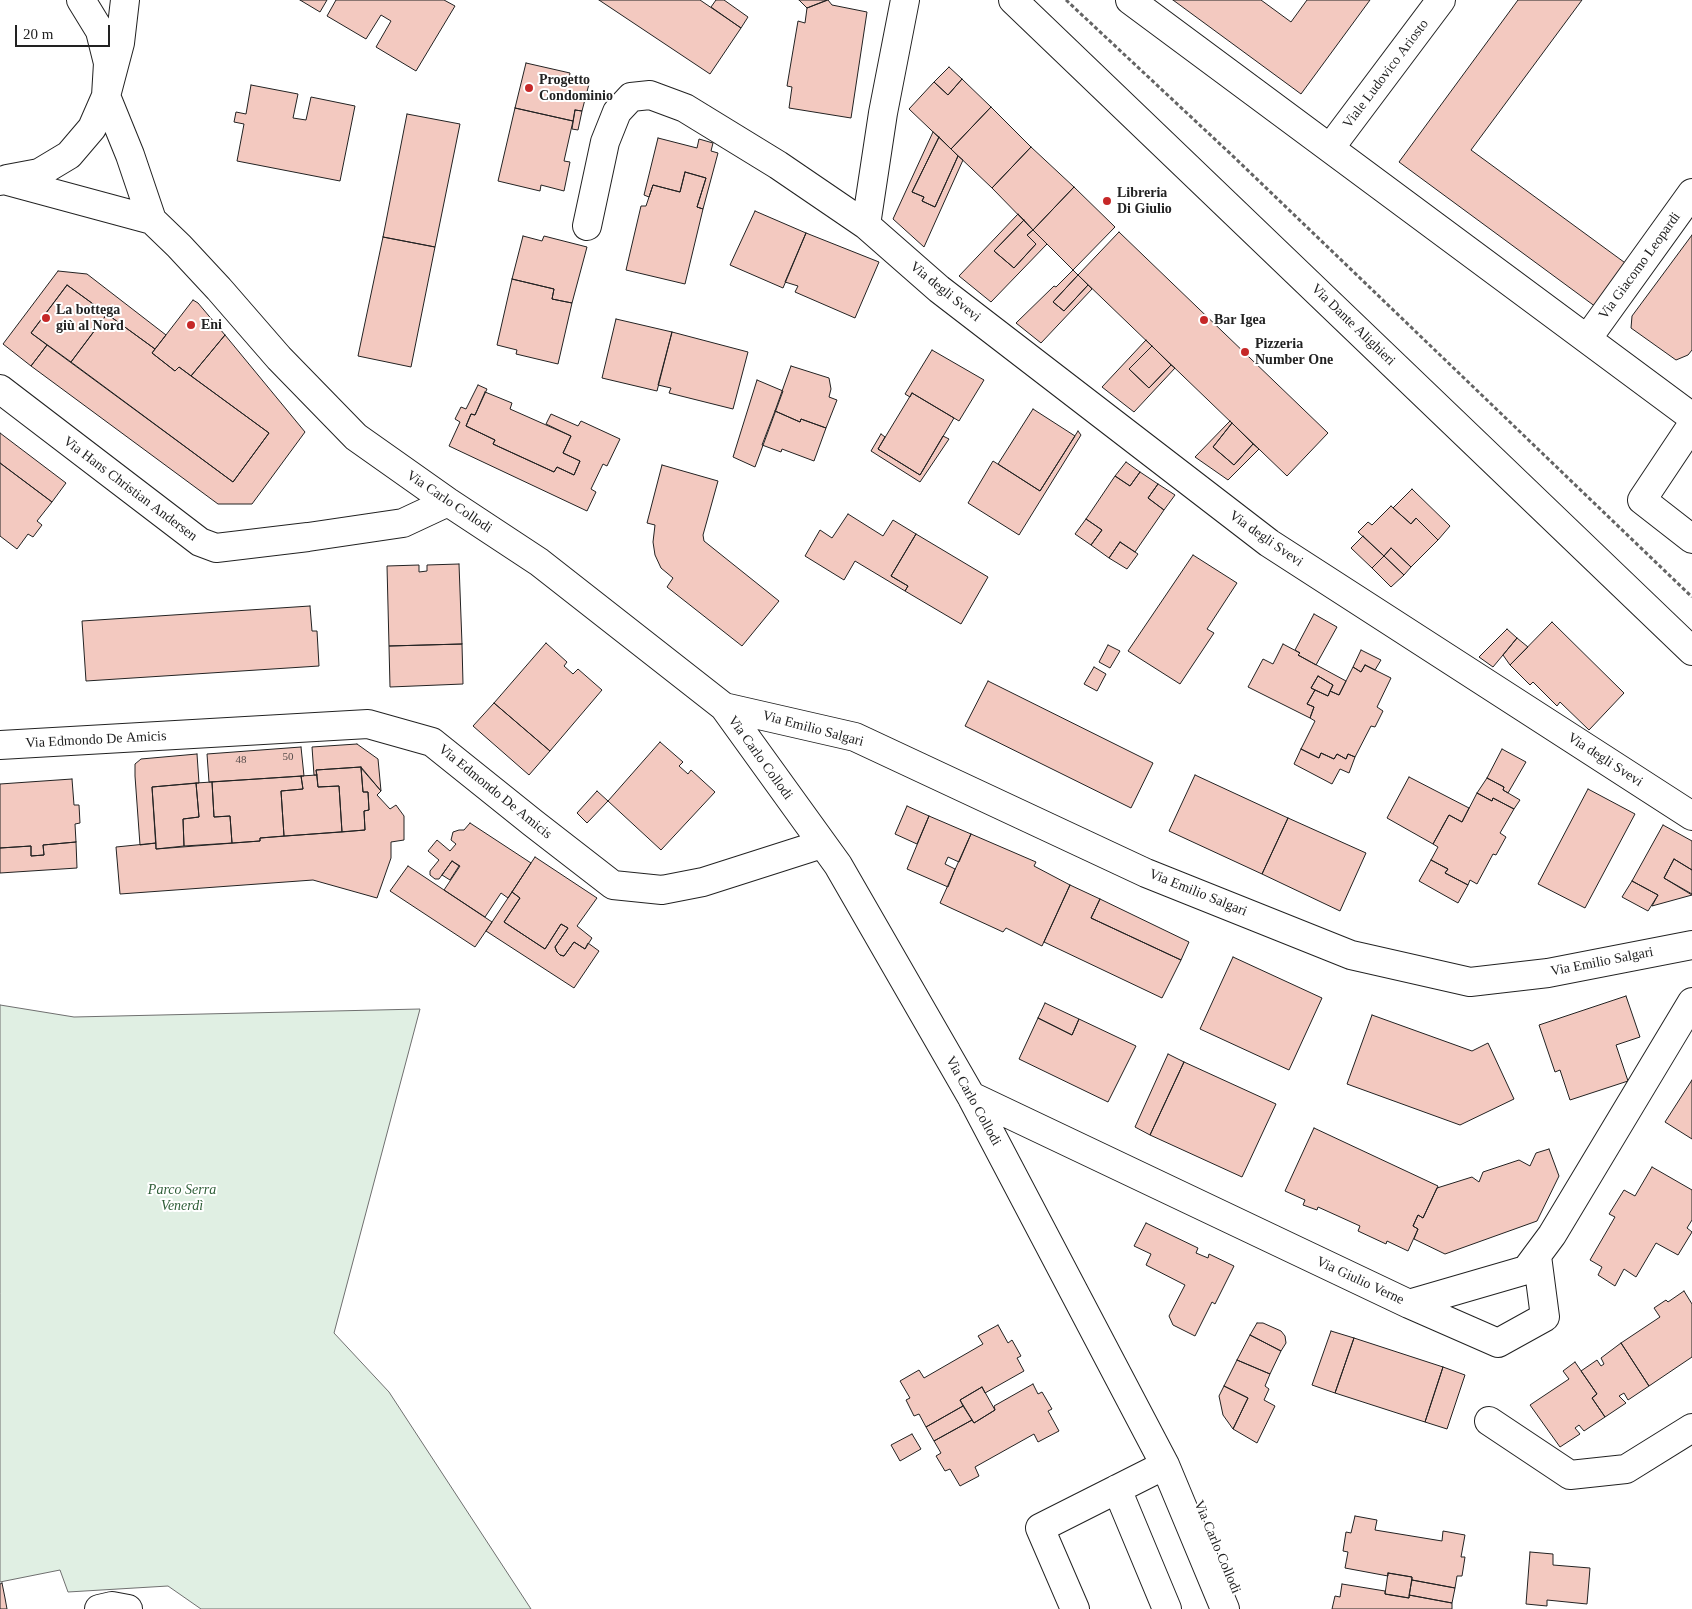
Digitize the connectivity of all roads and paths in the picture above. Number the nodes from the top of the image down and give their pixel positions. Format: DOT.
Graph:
graph roads {
  1 [pos="81,0"];
  2 [pos="125,0"];
  3 [pos="905,0"];
  4 [pos="1013,0"];
  5 [pos="1066,0"];
  6 [pos="1130,0"];
  7 [pos="1441,0"];
  8 [pos="106,96"];
  9 [pos="1330,148"];
  10 [pos="1,180"];
  11 [pos="1692,193"];
  12 [pos="152,220"];
  13 [pos="866,225"];
  14 [pos="586,226"];
  15 [pos="1587,339"];
  16 [pos="0,389"];
  17 [pos="1692,417"];
  18 [pos="1692,425"];
  19 [pos="448,502"];
  20 [pos="1692,539"];
  21 [pos="1692,597"];
  22 [pos="1692,651"];
  23 [pos="724,707"];
  24 [pos="0,745"];
  25 [pos="1692,816"];
  26 [pos="822,844"];
  27 [pos="1692,945"];
  28 [pos="1692,1002"];
  29 [pos="971,1096"];
  30 [pos="1537,1256"];
  31 [pos="1410,1304"];
  32 [pos="1490,1421"];
  33 [pos="1692,1428"];
  34 [pos="1165,1465"];
  35 [pos="1117,1490"];
  36 [pos="99,1609"];
  37 [pos="128,1609"];
  38 [pos="1075,1609"];
  39 [pos="1167,1609"];
  40 [pos="1225,1609"];
  41 [pos="1243,1609"];
  1 -- 8 [label="street"];
  2 -- 8 [label="street"];
  3 -- 13 [label="street"];
  4 -- 22 [label="street, Via Dante Alighieri"];
  5 -- 21 [label="path"];
  6 -- 9 [label="street"];
  7 -- 9 [label="street, Viale Ludovico Ariosto"];
  8 -- 10 [label="street"];
  8 -- 12 [label="street"];
  9 -- 15 [label="street"];
  10 -- 12 [label="street"];
  11 -- 15 [label="street, Via Giacomo Leopardi"];
  12 -- 19 [label="street, Via Carlo Collodi"];
  13 -- 14 [label="street, Via degli Svevi"];
  13 -- 25 [label="street, Via degli Svevi"];
  15 -- 17 [label="street"];
  16 -- 19 [label="street, Via Hans Christian Andersen"];
  18 -- 20 [label="street"];
  19 -- 23 [label="street, Via Carlo Collodi"];
  23 -- 26 [label="street, Via Carlo Collodi"];
  23 -- 27 [label="street, Via Emilio Salgari"];
  24 -- 26 [label="street, Via Edmondo De Amicis"];
  26 -- 29 [label="street, Via Carlo Collodi"];
  28 -- 30 [label="street, Via Giulio Verne"];
  29 -- 31 [label="street, Via Giulio Verne"];
  29 -- 34 [label="street, Via Carlo Collodi"];
  30 -- 31 [label="street, Via Giulio Verne"];
  30 -- 31 [label="street"];
  32 -- 33 [label="street"];
  34 -- 35 [label="street"];
  34 -- 40 [label="street, Via Carlo Collodi"];
  34 -- 41 [label="street, Via Carlo Collodi"];
  35 -- 38 [label="street"];
  35 -- 39 [label="street"];
  36 -- 37 [label="street"];
}
